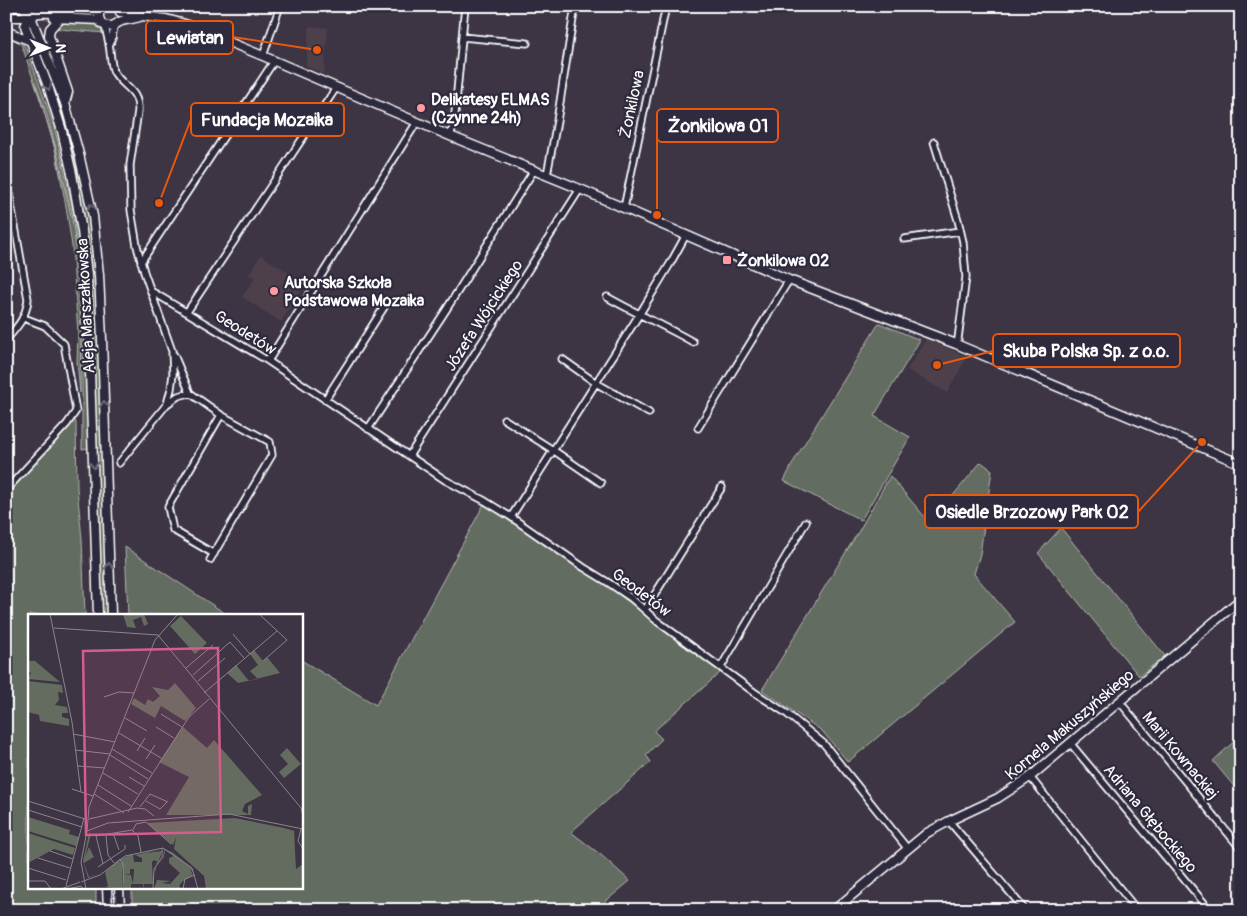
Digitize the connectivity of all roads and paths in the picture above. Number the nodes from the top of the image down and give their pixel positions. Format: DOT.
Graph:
graph roads {
  1 [pos="34,6"];
  2 [pos="38,6"];
  3 [pos="280,6"];
  4 [pos="465,6"];
  5 [pos="575,6"];
  6 [pos="666,6"];
  7 [pos="6,7"];
  8 [pos="23,7"];
  9 [pos="101,8"];
  10 [pos="118,9"];
  11 [pos="76,10"];
  12 [pos="142,16"];
  13 [pos="6,17"];
  14 [pos="31,17"];
  15 [pos="60,18"];
  16 [pos="102,23"];
  17 [pos="116,24"];
  18 [pos="6,30"];
  19 [pos="462,37"];
  20 [pos="31,41"];
  21 [pos="527,43"];
  22 [pos="109,45"];
  23 [pos="263,56"];
  24 [pos="274,61"];
  25 [pos="336,88"];
  26 [pos="65,103"];
  27 [pos="417,122"];
  28 [pos="450,136"];
  29 [pos="934,142"];
  30 [pos="534,170"];
  31 [pos="547,175"];
  32 [pos="6,176"];
  33 [pos="7,187"];
  34 [pos="580,189"];
  35 [pos="624,208"];
  36 [pos="960,231"];
  37 [pos="686,235"];
  38 [pos="904,239"];
  39 [pos="141,262"];
  40 [pos="789,280"];
  41 [pos="151,290"];
  42 [pos="607,297"];
  43 [pos="388,301"];
  44 [pos="187,312"];
  45 [pos="639,315"];
  46 [pos="24,318"];
  47 [pos="6,340"];
  48 [pos="694,342"];
  49 [pos="956,344"];
  50 [pos="172,351"];
  51 [pos="562,359"];
  52 [pos="268,362"];
  53 [pos="596,383"];
  54 [pos="190,393"];
  55 [pos="325,400"];
  56 [pos="167,404"];
  57 [pos="649,413"];
  58 [pos="221,414"];
  59 [pos="504,419"];
  60 [pos="698,428"];
  61 [pos="368,429"];
  62 [pos="553,450"];
  63 [pos="409,456"];
  64 [pos="119,463"];
  65 [pos="1241,464"];
  66 [pos="601,483"];
  67 [pos="722,487"];
  68 [pos="6,490"];
  69 [pos="511,517"];
  70 [pos="806,522"];
  71 [pos="1241,599"];
  72 [pos="646,610"];
  73 [pos="98,614"];
  74 [pos="111,614"];
  75 [pos="721,667"];
  76 [pos="1118,701"];
  77 [pos="1070,743"];
  78 [pos="1030,777"];
  79 [pos="949,821"];
  80 [pos="907,848"];
  81 [pos="1241,849"];
  82 [pos="107,888"];
  83 [pos="119,888"];
  84 [pos="108,910"];
  85 [pos="120,910"];
  86 [pos="834,910"];
  87 [pos="1025,910"];
  88 [pos="1137,910"];
  89 [pos="1210,910"];
  1 -- 8 [label="street"];
  2 -- 11 [label="street"];
  3 -- 23 [label="street"];
  4 -- 19 [label="street"];
  5 -- 31 [label="street"];
  6 -- 35 [label="street, Żonkilowa"];
  7 -- 8 [label="street"];
  8 -- 14 [label="street, Aleja Marszałkowska"];
  9 -- 11 [label="street"];
  9 -- 16 [label="street"];
  10 -- 12 [label="street"];
  10 -- 17 [label="street"];
  11 -- 14 [label="street"];
  12 -- 17 [label="street"];
  12 -- 23 [label="street"];
  13 -- 14 [label="street"];
  14 -- 15 [label="street"];
  14 -- 20 [label="street, Aleja Marszałkowska"];
  14 -- 26 [label="street, Aleja Marszałkowska"];
  15 -- 16 [label="street"];
  15 -- 26 [label="street"];
  16 -- 17 [label="street"];
  16 -- 22 [label="street"];
  17 -- 22 [label="street"];
  18 -- 20 [label="street"];
  19 -- 21 [label="street"];
  19 -- 28 [label="street"];
  20 -- 73 [label="street, Aleja Marszałkowska, one-way"];
  22 -- 39 [label="street"];
  23 -- 24 [label="street"];
  24 -- 25 [label="street"];
  24 -- 39 [label="street"];
  25 -- 27 [label="street"];
  25 -- 44 [label="street"];
  74 -- 26 [label="street, Aleja Marszałkowska, one-way"];
  27 -- 28 [label="street"];
  27 -- 52 [label="street"];
  28 -- 30 [label="street"];
  29 -- 36 [label="street"];
  30 -- 31 [label="street"];
  30 -- 61 [label="street"];
  31 -- 34 [label="street"];
  32 -- 33 [label="street"];
  33 -- 46 [label="street"];
  34 -- 35 [label="street"];
  34 -- 63 [label="street, Józefa Wójcickiego"];
  35 -- 37 [label="street"];
  36 -- 38 [label="street"];
  36 -- 49 [label="street"];
  37 -- 40 [label="street"];
  37 -- 45 [label="street"];
  39 -- 41 [label="street"];
  40 -- 49 [label="street"];
  40 -- 60 [label="street"];
  41 -- 44 [label="street, Geodetów"];
  41 -- 50 [label="street"];
  42 -- 45 [label="street"];
  43 -- 55 [label="street"];
  44 -- 52 [label="street, Geodetów"];
  45 -- 48 [label="street"];
  45 -- 53 [label="street"];
  46 -- 47 [label="street"];
  46 -- 68 [label="street"];
  49 -- 65 [label="street"];
  50 -- 54 [label="street"];
  50 -- 56 [label="street"];
  51 -- 53 [label="street"];
  52 -- 55 [label="street, Geodetów"];
  53 -- 57 [label="street"];
  53 -- 62 [label="street"];
  54 -- 56 [label="street"];
  54 -- 58 [label="street"];
  55 -- 61 [label="street, Geodetów"];
  56 -- 64 [label="street"];
  58 -- 58 [label="street"];
  59 -- 62 [label="street"];
  61 -- 63 [label="street, Geodetów"];
  62 -- 66 [label="street"];
  62 -- 69 [label="street"];
  63 -- 69 [label="street, Geodetów"];
  67 -- 72 [label="street"];
  69 -- 72 [label="street, Geodetów"];
  70 -- 75 [label="street"];
  71 -- 76 [label="street, Kornela Makuszyńskiego"];
  72 -- 75 [label="street, Geodetów"];
  75 -- 80 [label="street, Geodetów"];
  76 -- 77 [label="street, Kornela Makuszyńskiego"];
  76 -- 81 [label="street, Marii Kownackiej"];
  77 -- 78 [label="street, Kornela Makuszyńskiego"];
  77 -- 89 [label="street, Adriana Głębockiego"];
  78 -- 79 [label="street, Kornela Makuszyńskiego"];
  78 -- 88 [label="street"];
  79 -- 80 [label="street, Kornela Makuszyńskiego"];
  79 -- 87 [label="street"];
  80 -- 86 [label="street, Kornela Makuszyńskiego"];
  82 -- 84 [label="street"];
  83 -- 85 [label="street"];
}
